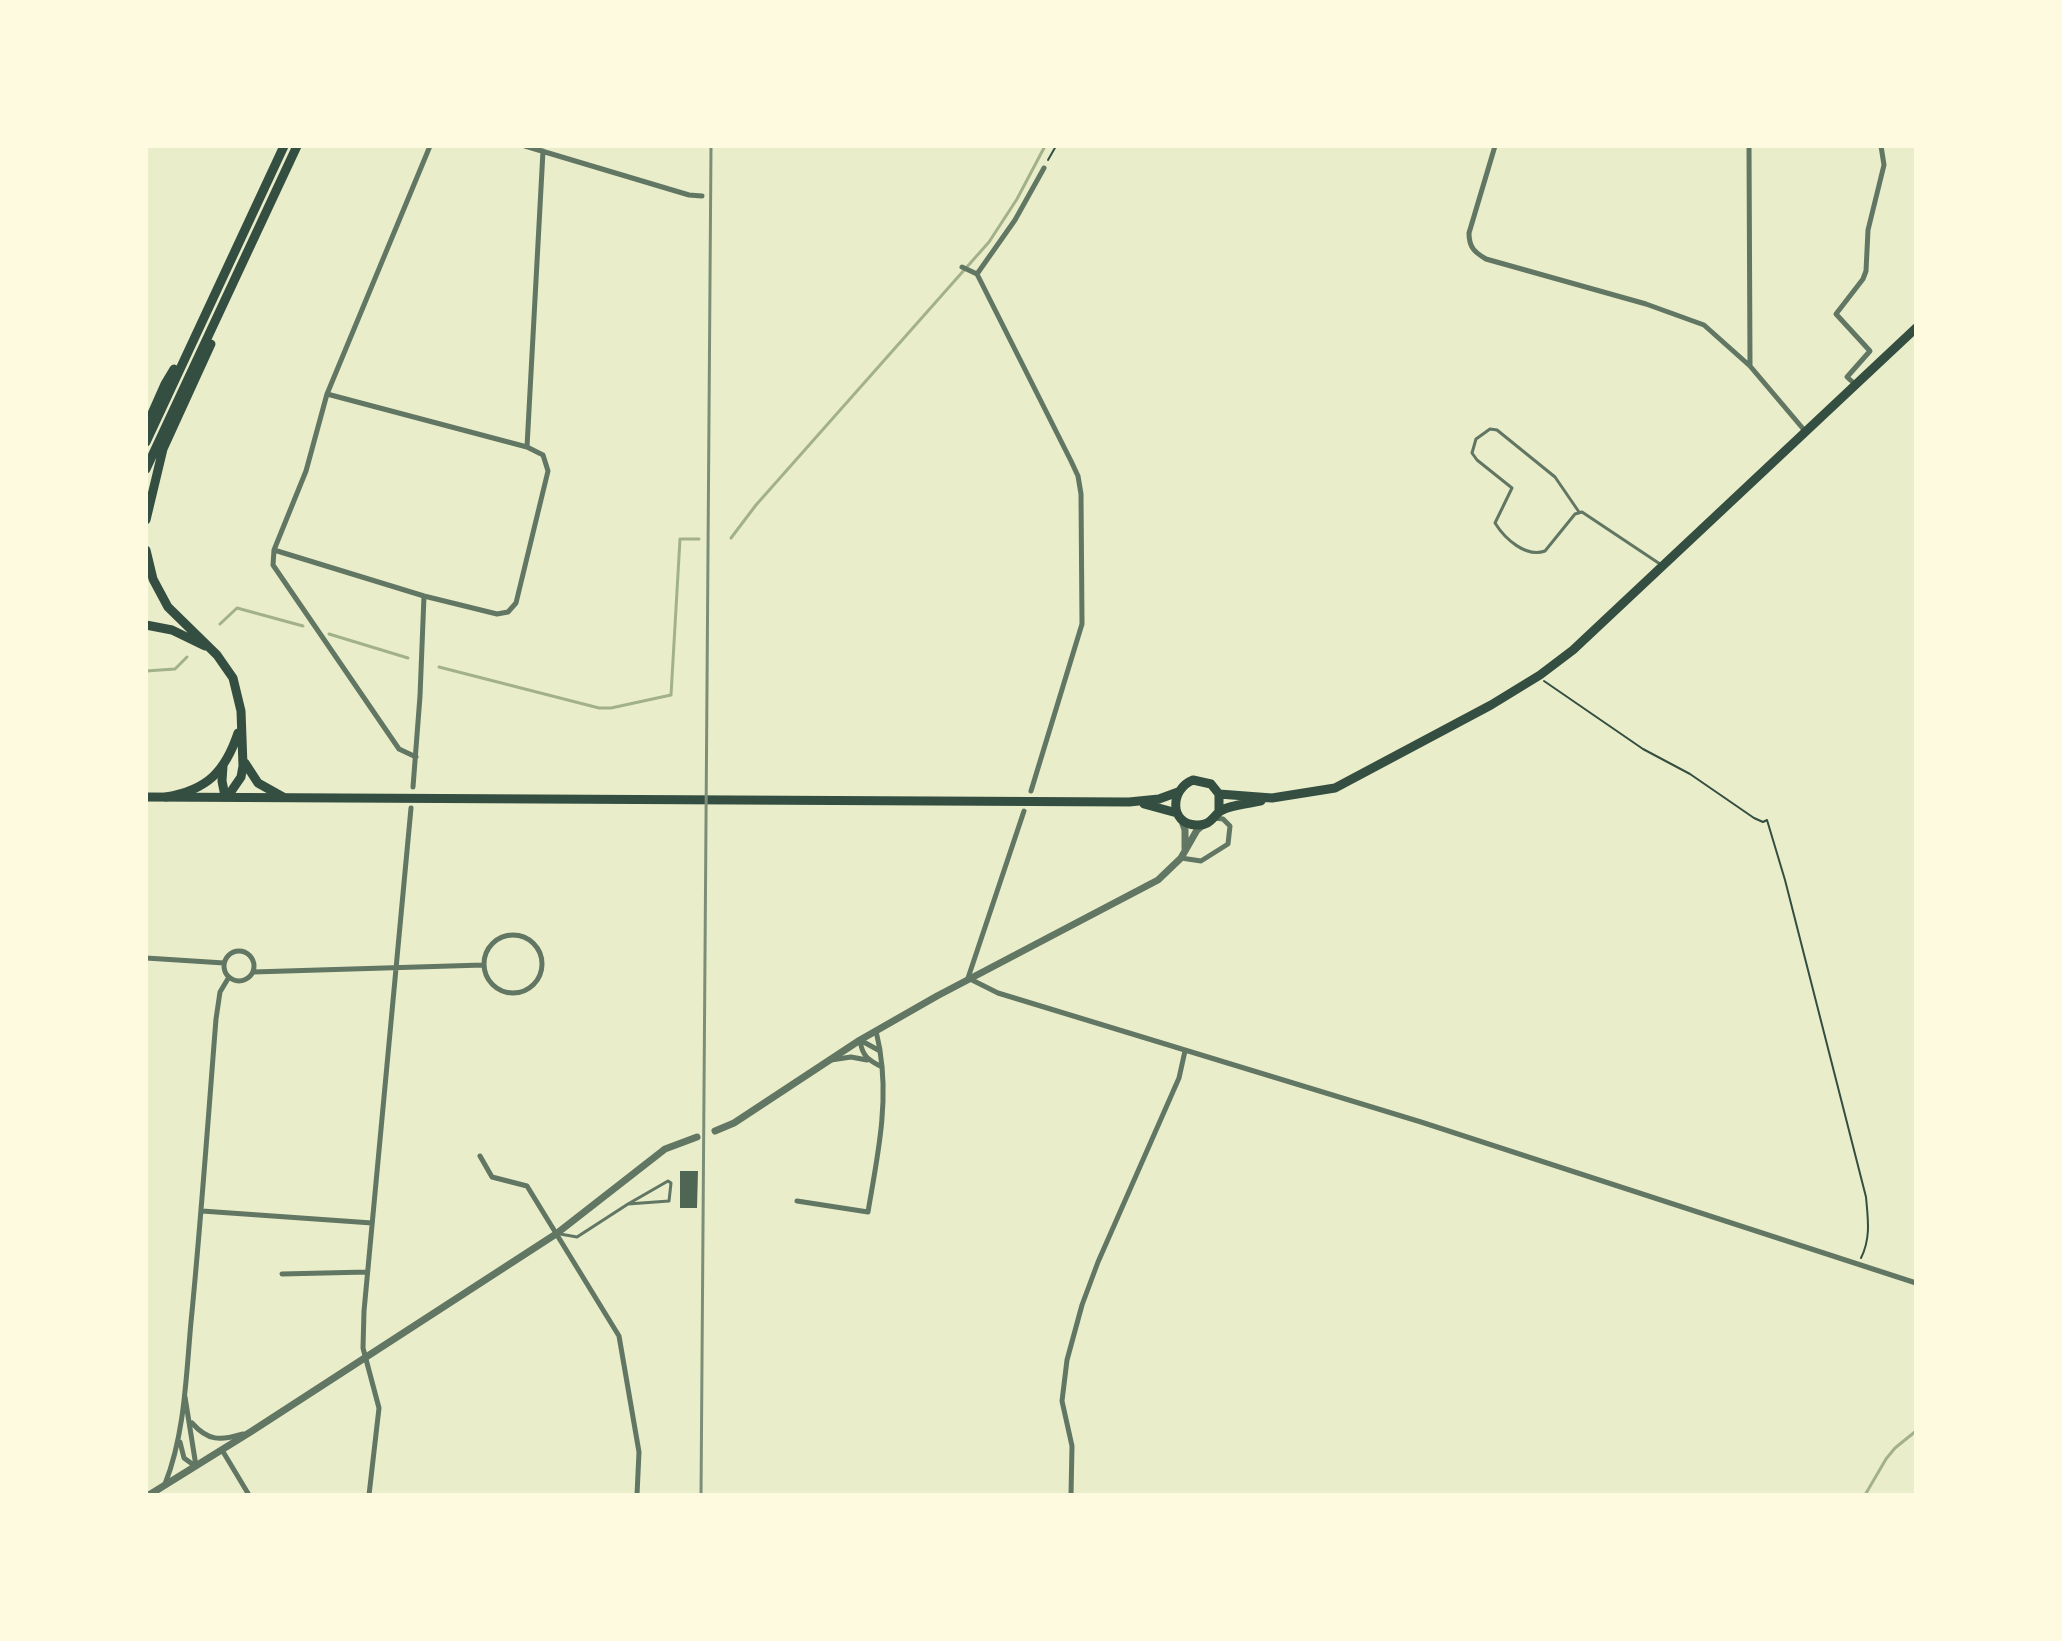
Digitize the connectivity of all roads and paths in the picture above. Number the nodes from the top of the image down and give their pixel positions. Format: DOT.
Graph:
graph roads {
  1 [pos="284,146"];
  2 [pos="297,146"];
  3 [pos="430,146"];
  4 [pos="525,146"];
  5 [pos="1056,146"];
  6 [pos="1495,146"];
  7 [pos="1749,146"];
  8 [pos="1881,146"];
  9 [pos="543,151"];
  10 [pos="1044,168"];
  11 [pos="702,196"];
  12 [pos="270,204"];
  13 [pos="962,267"];
  14 [pos="974,273"];
  15 [pos="1916,328"];
  16 [pos="192,343"];
  17 [pos="1750,366"];
  18 [pos="1856,385"];
  19 [pos="327,394"];
  20 [pos="146,427"];
  21 [pos="1805,431"];
  22 [pos="146,442"];
  23 [pos="527,447"];
  24 [pos="146,469"];
  25 [pos="1579,512"];
  26 [pos="146,520"];
  27 [pos="146,550"];
  28 [pos="274,550"];
  29 [pos="1662,566"];
  30 [pos="424,596"];
  31 [pos="146,625"];
  32 [pos="211,649"];
  33 [pos="1540,675"];
  34 [pos="241,726"];
  35 [pos="243,755"];
  36 [pos="416,757"];
  37 [pos="223,766"];
  38 [pos="413,787"];
  39 [pos="1031,791"];
  40 [pos="1178,792"];
  41 [pos="1219,794"];
  42 [pos="226,796"];
  43 [pos="146,797"];
  44 [pos="166,797"];
  45 [pos="283,797"];
  46 [pos="1272,798"];
  47 [pos="1129,802"];
  48 [pos="411,808"];
  49 [pos="1024,811"];
  50 [pos="1179,815"];
  51 [pos="1213,818"];
  52 [pos="1182,856"];
  53 [pos="146,958"];
  54 [pos="224,963"];
  55 [pos="483,965"];
  56 [pos="394,966"];
  57 [pos="253,972"];
  58 [pos="229,977"];
  59 [pos="968,978"];
  60 [pos="876,1031"];
  61 [pos="860,1040"];
  62 [pos="880,1051"];
  63 [pos="1185,1051"];
  64 [pos="830,1060"];
  65 [pos="867,1060"];
  66 [pos="883,1068"];
  67 [pos="715,1131"];
  68 [pos="697,1137"];
  69 [pos="480,1156"];
  70 [pos="797,1201"];
  71 [pos="628,1204"];
  72 [pos="202,1211"];
  73 [pos="372,1223"];
  74 [pos="556,1234"];
  75 [pos="1865,1251"];
  76 [pos="367,1272"];
  77 [pos="282,1274"];
  78 [pos="1916,1283"];
  79 [pos="365,1358"];
  80 [pos="184,1392"];
  81 [pos="190,1422"];
  82 [pos="252,1431"];
  83 [pos="179,1438"];
  84 [pos="222,1450"];
  85 [pos="196,1466"];
  86 [pos="165,1484"];
  87 [pos="149,1495"];
  88 [pos="249,1495"];
  89 [pos="369,1495"];
  90 [pos="637,1495"];
  91 [pos="1071,1495"];
  1 -- 16 [label="main road"];
  2 -- 12 [label="main road"];
  3 -- 19 [label="street"];
  4 -- 9 [label="street"];
  5 -- 10 [label="path"];
  6 -- 17 [label="street"];
  7 -- 17 [label="street"];
  8 -- 18 [label="street"];
  9 -- 11 [label="street"];
  9 -- 23 [label="street"];
  10 -- 14 [label="street"];
  12 -- 24 [label="main road"];
  12 -- 26 [label="main road"];
  13 -- 14 [label="street"];
  14 -- 39 [label="street"];
  15 -- 18 [label="main road"];
  16 -- 20 [label="main road"];
  16 -- 22 [label="main road"];
  17 -- 21 [label="street"];
  18 -- 21 [label="main road"];
  19 -- 23 [label="street"];
  19 -- 28 [label="street"];
  21 -- 29 [label="main road"];
  23 -- 30 [label="street"];
  25 -- 25 [label="lane"];
  25 -- 29 [label="lane"];
  27 -- 32 [label="main road"];
  28 -- 30 [label="street"];
  28 -- 36 [label="street"];
  29 -- 33 [label="main road"];
  30 -- 36 [label="street"];
  31 -- 32 [label="main road"];
  32 -- 34 [label="main road"];
  33 -- 46 [label="main road"];
  33 -- 75 [label="path"];
  34 -- 35 [label="main road"];
  34 -- 37 [label="main road"];
  35 -- 42 [label="main road"];
  35 -- 45 [label="main road"];
  36 -- 38 [label="street"];
  37 -- 42 [label="main road"];
  37 -- 44 [label="main road"];
  40 -- 41 [label="main road"];
  40 -- 47 [label="main road"];
  40 -- 50 [label="main road"];
  41 -- 46 [label="main road"];
  41 -- 51 [label="main road"];
  42 -- 44 [label="main road"];
  42 -- 45 [label="main road"];
  43 -- 44 [label="main road"];
  45 -- 47 [label="main road"];
  46 -- 51 [label="main road"];
  47 -- 50 [label="main road"];
  48 -- 56 [label="street"];
  49 -- 59 [label="street"];
  50 -- 51 [label="main road"];
  50 -- 52 [label="street"];
  51 -- 52 [label="street"];
  51 -- 52 [label="street"];
  52 -- 59 [label="street"];
  53 -- 54 [label="street"];
  54 -- 57 [label="street"];
  54 -- 58 [label="street"];
  55 -- 55 [label="street"];
  55 -- 56 [label="street"];
  56 -- 57 [label="street"];
  56 -- 73 [label="street"];
  57 -- 58 [label="street"];
  58 -- 72 [label="street"];
  59 -- 60 [label="street"];
  59 -- 63 [label="street"];
  60 -- 61 [label="street"];
  60 -- 62 [label="street"];
  61 -- 62 [label="street"];
  61 -- 64 [label="street"];
  61 -- 65 [label="street"];
  62 -- 66 [label="street"];
  63 -- 78 [label="street"];
  63 -- 91 [label="street"];
  64 -- 65 [label="street"];
  64 -- 67 [label="street"];
  65 -- 66 [label="street"];
  66 -- 70 [label="street"];
  68 -- 74 [label="street"];
  69 -- 74 [label="street"];
  71 -- 71 [label="lane"];
  71 -- 74 [label="lane"];
  72 -- 73 [label="street"];
  72 -- 80 [label="street"];
  73 -- 76 [label="street"];
  74 -- 79 [label="street"];
  74 -- 90 [label="street"];
  76 -- 77 [label="street"];
  76 -- 79 [label="street"];
  79 -- 82 [label="street"];
  79 -- 89 [label="street"];
  80 -- 81 [label="street"];
  80 -- 83 [label="street"];
  81 -- 82 [label="street"];
  81 -- 85 [label="street"];
  82 -- 84 [label="street"];
  83 -- 85 [label="street"];
  83 -- 86 [label="street"];
  84 -- 85 [label="street"];
  84 -- 88 [label="street"];
  85 -- 86 [label="street"];
  86 -- 87 [label="street"];
}
